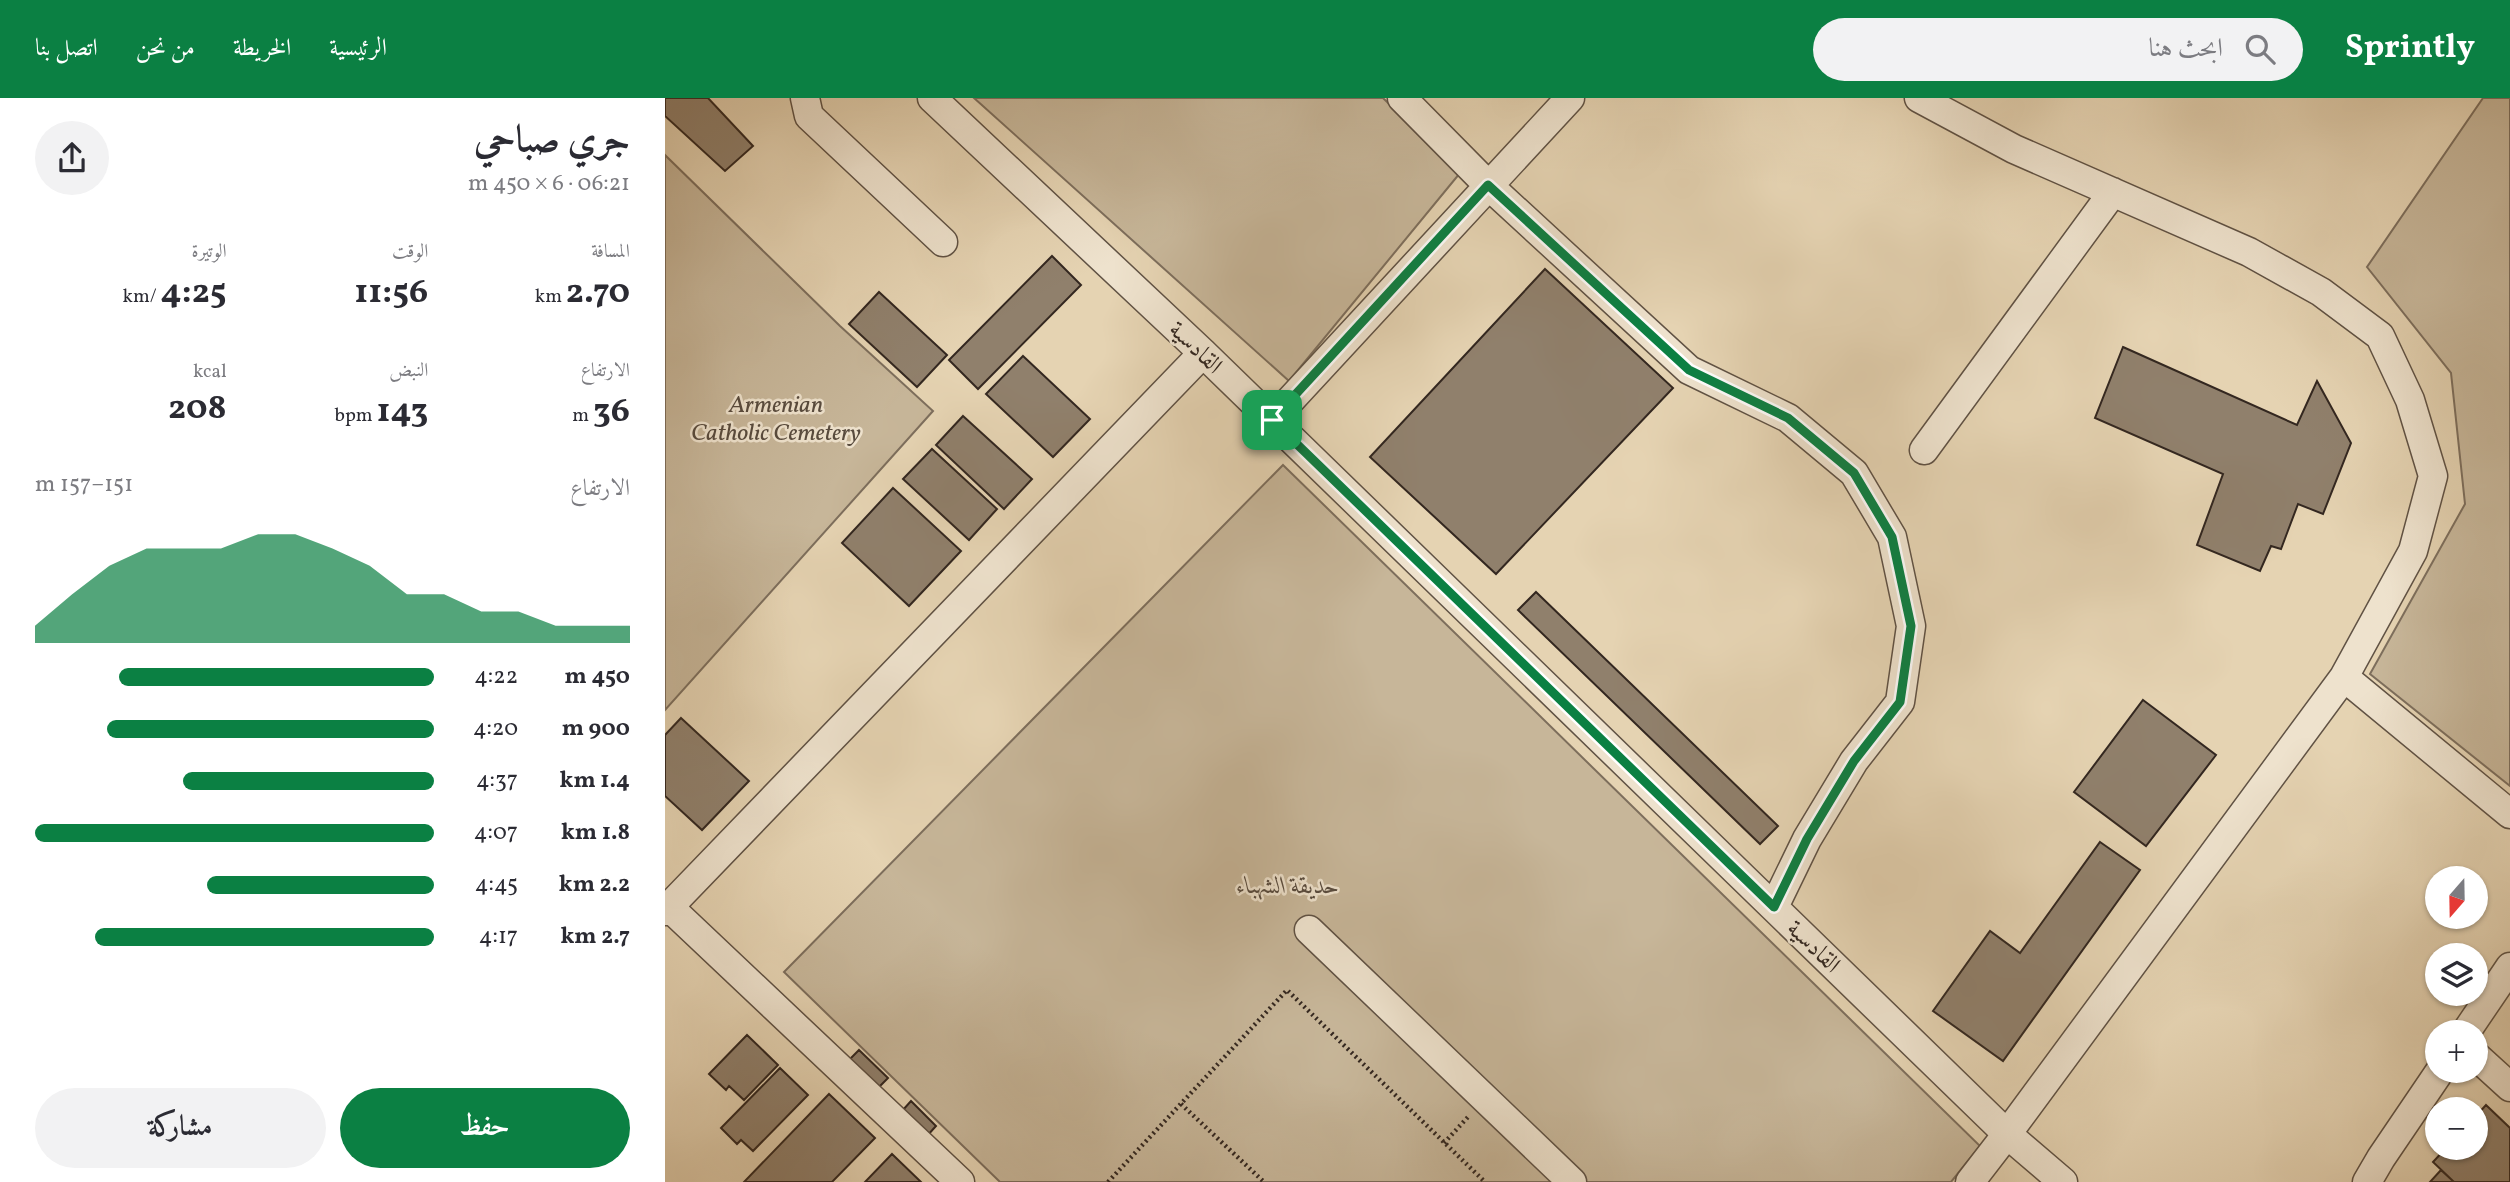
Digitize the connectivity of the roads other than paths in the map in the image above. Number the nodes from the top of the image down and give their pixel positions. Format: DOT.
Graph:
graph roads {
  1 [pos="805,98"];
  2 [pos="932,98"];
  3 [pos="1402,98"];
  4 [pos="1570,98"];
  5 [pos="1919,98"];
  6 [pos="1488,185"];
  7 [pos="2113,192"];
  8 [pos="943,242"];
  9 [pos="1203,353"];
  10 [pos="1272,420"];
  11 [pos="1924,450"];
  12 [pos="2344,677"];
  13 [pos="2510,814"];
  14 [pos="1774,907"];
  15 [pos="667,909"];
  16 [pos="1310,930"];
  17 [pos="2510,968"];
  18 [pos="2474,1020"];
  19 [pos="2488,1067"];
  20 [pos="2432,1083"];
  21 [pos="2510,1087"];
  22 [pos="2007,1134"];
  23 [pos="960,1182"];
  24 [pos="1572,1182"];
  25 [pos="1970,1182"];
  26 [pos="2063,1182"];
  27 [pos="2367,1182"];
  1 -- 8 [label="street"];
  2 -- 9 [label="street, القادسية"];
  3 -- 6 [label="street"];
  4 -- 6 [label="street"];
  5 -- 7 [label="street"];
  6 -- 10 [label="street"];
  6 -- 14 [label="street"];
  7 -- 11 [label="street"];
  7 -- 12 [label="street"];
  9 -- 10 [label="street, القادسية"];
  9 -- 15 [label="street"];
  10 -- 14 [label="street, القادسية"];
  12 -- 13 [label="street"];
  12 -- 22 [label="street"];
  14 -- 22 [label="street, القادسية"];
  15 -- 23 [label="street"];
  16 -- 24 [label="street"];
  17 -- 18 [label="street"];
  19 -- 21 [label="street"];
  20 -- 27 [label="street"];
  22 -- 25 [label="street"];
  22 -- 26 [label="street, القادسية"];
}
